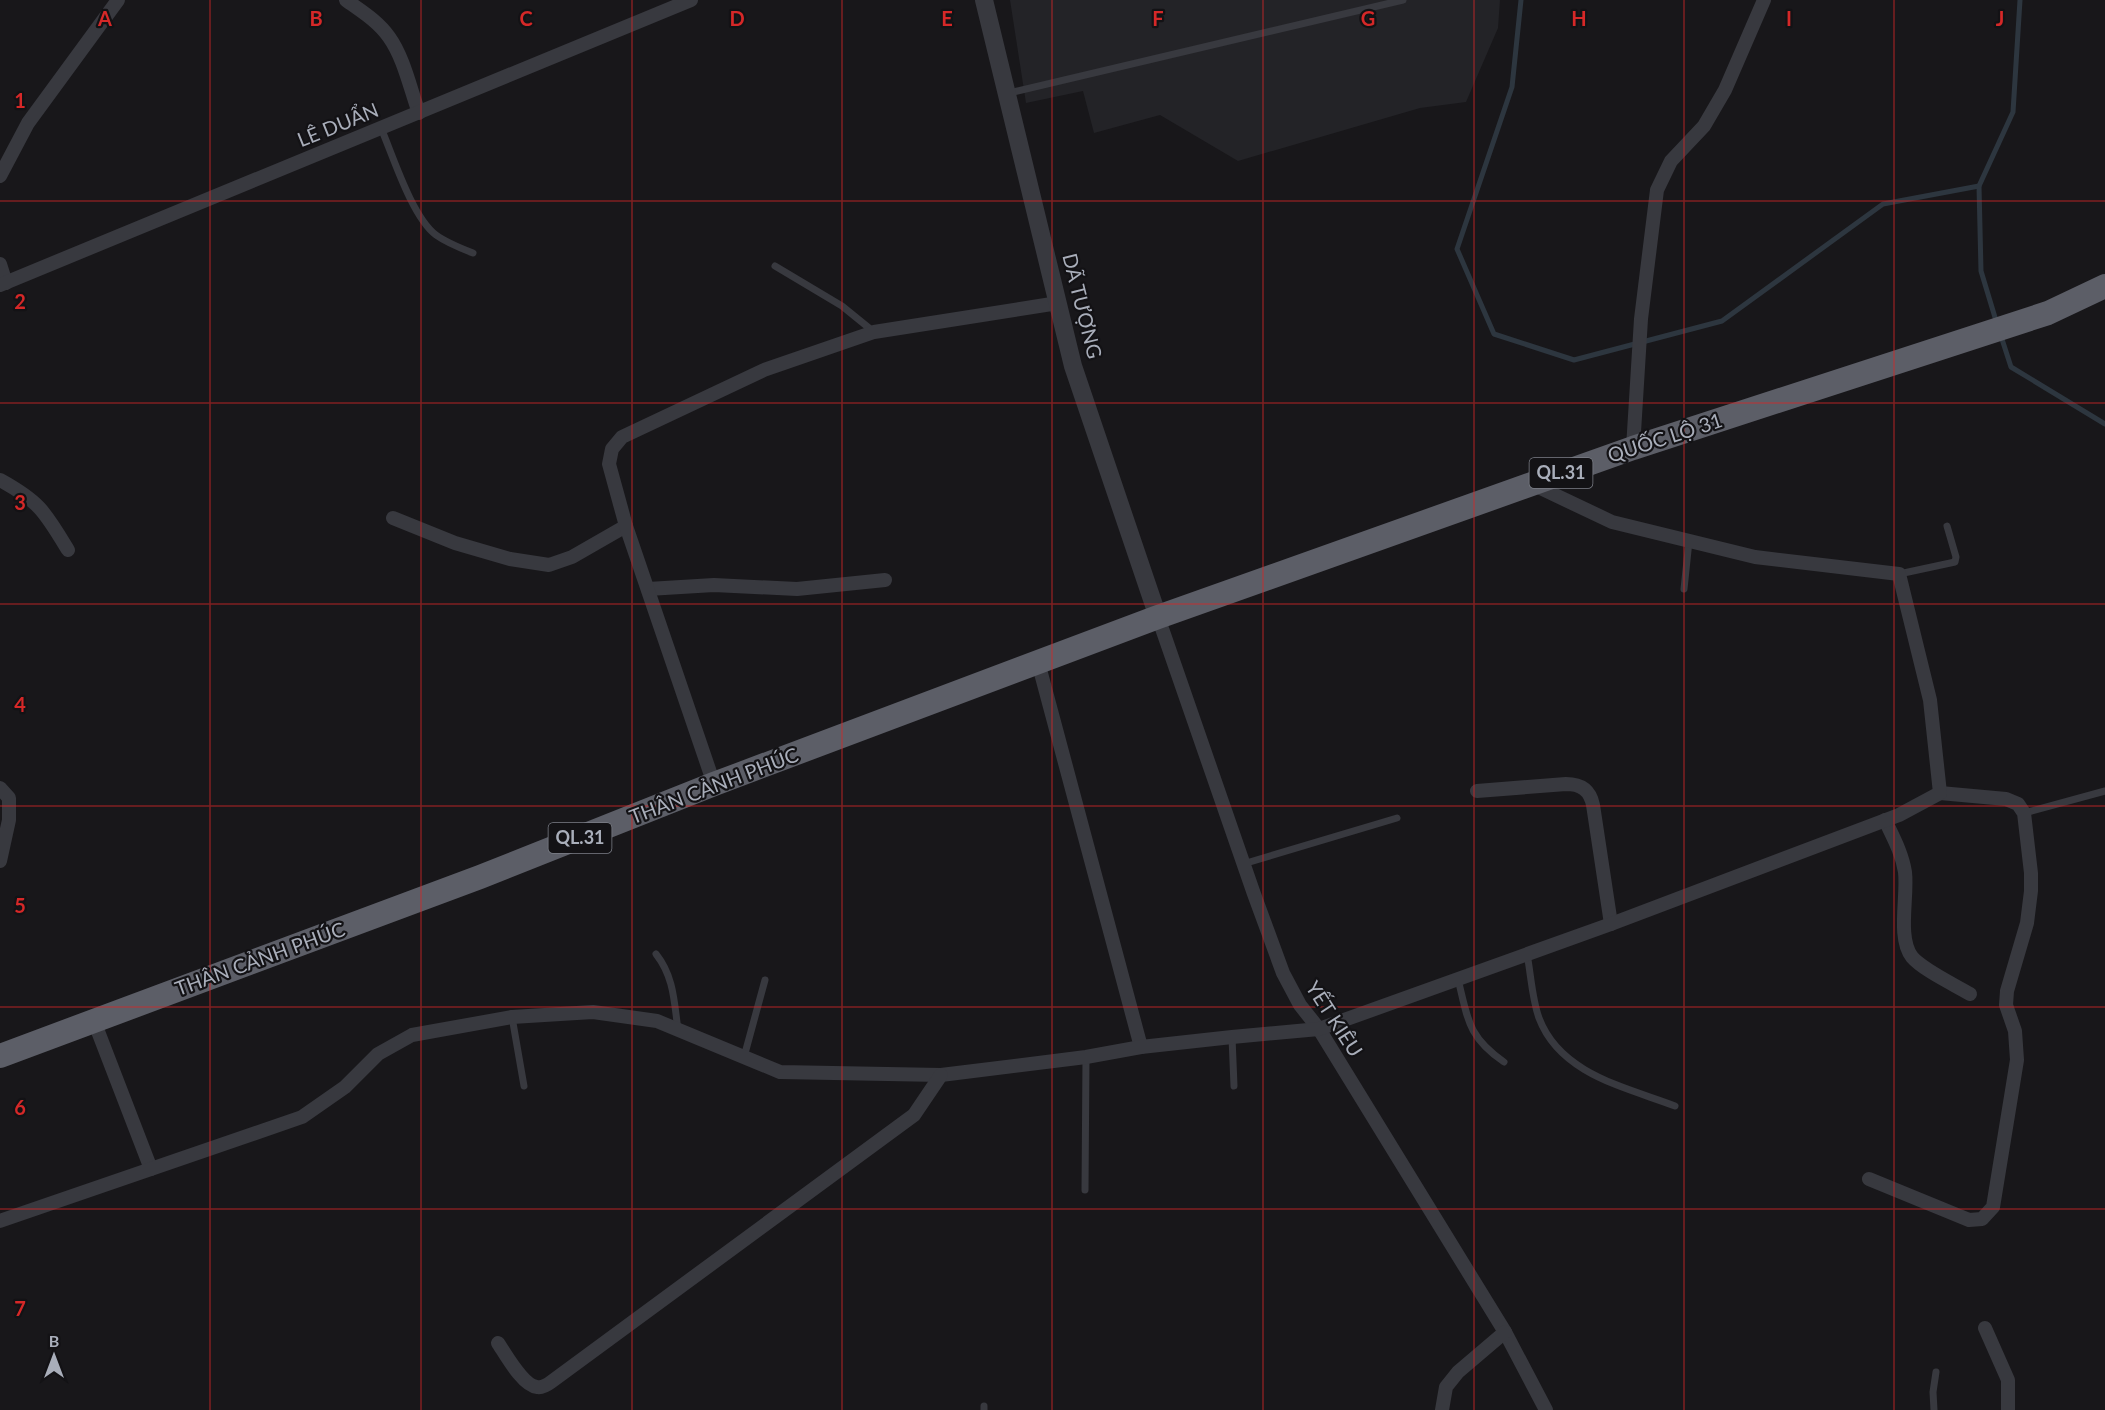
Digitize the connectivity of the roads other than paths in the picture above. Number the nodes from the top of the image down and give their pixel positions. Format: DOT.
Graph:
graph roads {
  1 [pos="118,0"];
  2 [pos="346,0"];
  3 [pos="691,0"];
  4 [pos="984,0"];
  5 [pos="1403,0"];
  6 [pos="1764,0"];
  7 [pos="1006,93"];
  8 [pos="419,113"];
  9 [pos="381,128"];
  10 [pos="0,176"];
  11 [pos="473,253"];
  12 [pos="0,264"];
  13 [pos="775,266"];
  14 [pos="3,284"];
  15 [pos="2105,286"];
  16 [pos="1058,303"];
  17 [pos="874,332"];
  18 [pos="1633,448"];
  19 [pos="0,480"];
  20 [pos="1531,483"];
  21 [pos="393,519"];
  22 [pos="626,526"];
  23 [pos="1947,526"];
  24 [pos="1689,541"];
  25 [pos="68,550"];
  26 [pos="1899,574"];
  27 [pos="885,580"];
  28 [pos="648,589"];
  29 [pos="1684,590"];
  30 [pos="1158,617"];
  31 [pos="1038,662"];
  32 [pos="714,784"];
  33 [pos="0,789"];
  34 [pos="1477,791"];
  35 [pos="2105,791"];
  36 [pos="1940,793"];
  37 [pos="2024,813"];
  38 [pos="1397,818"];
  39 [pos="1885,820"];
  40 [pos="0,861"];
  41 [pos="1243,864"];
  42 [pos="1611,924"];
  43 [pos="656,954"];
  44 [pos="1527,954"];
  45 [pos="1458,979"];
  46 [pos="765,980"];
  47 [pos="1970,994"];
  48 [pos="512,1017"];
  49 [pos="94,1021"];
  50 [pos="1319,1029"];
  51 [pos="678,1030"];
  52 [pos="1232,1037"];
  53 [pos="1141,1047"];
  54 [pos="0,1056"];
  55 [pos="744,1057"];
  56 [pos="1086,1058"];
  57 [pos="1504,1062"];
  58 [pos="941,1075"];
  59 [pos="524,1086"];
  60 [pos="1234,1086"];
  61 [pos="1675,1106"];
  62 [pos="151,1169"];
  63 [pos="1869,1179"];
  64 [pos="1085,1190"];
  65 [pos="0,1221"];
  66 [pos="1985,1328"];
  67 [pos="1505,1332"];
  68 [pos="498,1343"];
  69 [pos="1936,1372"];
  70 [pos="1442,1410"];
  71 [pos="1546,1410"];
  72 [pos="1934,1410"];
  73 [pos="2008,1410"];
  1 -- 10 [label="street"];
  2 -- 8 [label="street"];
  3 -- 8 [label="street, LÊ DUẨN"];
  4 -- 7 [label="street, DÃ TƯỢNG"];
  5 -- 7 [label="lane"];
  6 -- 18 [label="street"];
  7 -- 16 [label="street, DÃ TƯỢNG"];
  8 -- 9 [label="street, LÊ DUẨN"];
  9 -- 11 [label="lane"];
  9 -- 14 [label="street, LÊ DUẨN"];
  12 -- 14 [label="street"];
  13 -- 17 [label="lane"];
  15 -- 18 [label="highway, QUỐC LỘ 31 / QL.31"];
  16 -- 17 [label="street"];
  16 -- 30 [label="street, DÃ TƯỢNG"];
  17 -- 22 [label="street"];
  18 -- 20 [label="highway, QUỐC LỘ 31 / QL.31"];
  19 -- 25 [label="street"];
  20 -- 24 [label="street"];
  20 -- 30 [label="highway, QUỐC LỘ 31 / QL.31"];
  21 -- 22 [label="street"];
  22 -- 28 [label="street"];
  23 -- 26 [label="lane"];
  24 -- 26 [label="street"];
  24 -- 29 [label="lane"];
  26 -- 36 [label="street"];
  27 -- 28 [label="street"];
  28 -- 32 [label="street"];
  30 -- 31 [label="highway, THÂN CẢNH PHÚC / QL.31"];
  30 -- 41 [label="street, YẾT KIÊU"];
  31 -- 32 [label="highway, THÂN CẢNH PHÚC / QL.31"];
  31 -- 53 [label="street"];
  32 -- 49 [label="highway, THÂN CẢNH PHÚC / QL.31"];
  33 -- 40 [label="street"];
  34 -- 42 [label="street"];
  35 -- 37 [label="lane"];
  36 -- 37 [label="street"];
  36 -- 39 [label="street"];
  37 -- 63 [label="street"];
  38 -- 41 [label="lane"];
  39 -- 42 [label="street"];
  39 -- 47 [label="street"];
  41 -- 50 [label="street, YẾT KIÊU"];
  42 -- 44 [label="street"];
  43 -- 51 [label="lane"];
  44 -- 45 [label="street"];
  44 -- 61 [label="lane"];
  45 -- 50 [label="street"];
  45 -- 57 [label="lane"];
  46 -- 55 [label="lane"];
  48 -- 51 [label="street"];
  48 -- 59 [label="lane"];
  48 -- 62 [label="street"];
  49 -- 54 [label="highway, THÂN CẢNH PHÚC / QL.31"];
  49 -- 62 [label="street"];
  50 -- 52 [label="street"];
  50 -- 67 [label="street, YẾT KIÊU"];
  51 -- 55 [label="street"];
  52 -- 53 [label="street"];
  52 -- 60 [label="lane"];
  53 -- 56 [label="street"];
  55 -- 58 [label="street"];
  56 -- 58 [label="street"];
  56 -- 64 [label="lane"];
  58 -- 68 [label="street"];
  62 -- 65 [label="street"];
  66 -- 73 [label="street"];
  67 -- 70 [label="street"];
  67 -- 71 [label="street, YẾT KIÊU"];
  69 -- 72 [label="lane"];
}
